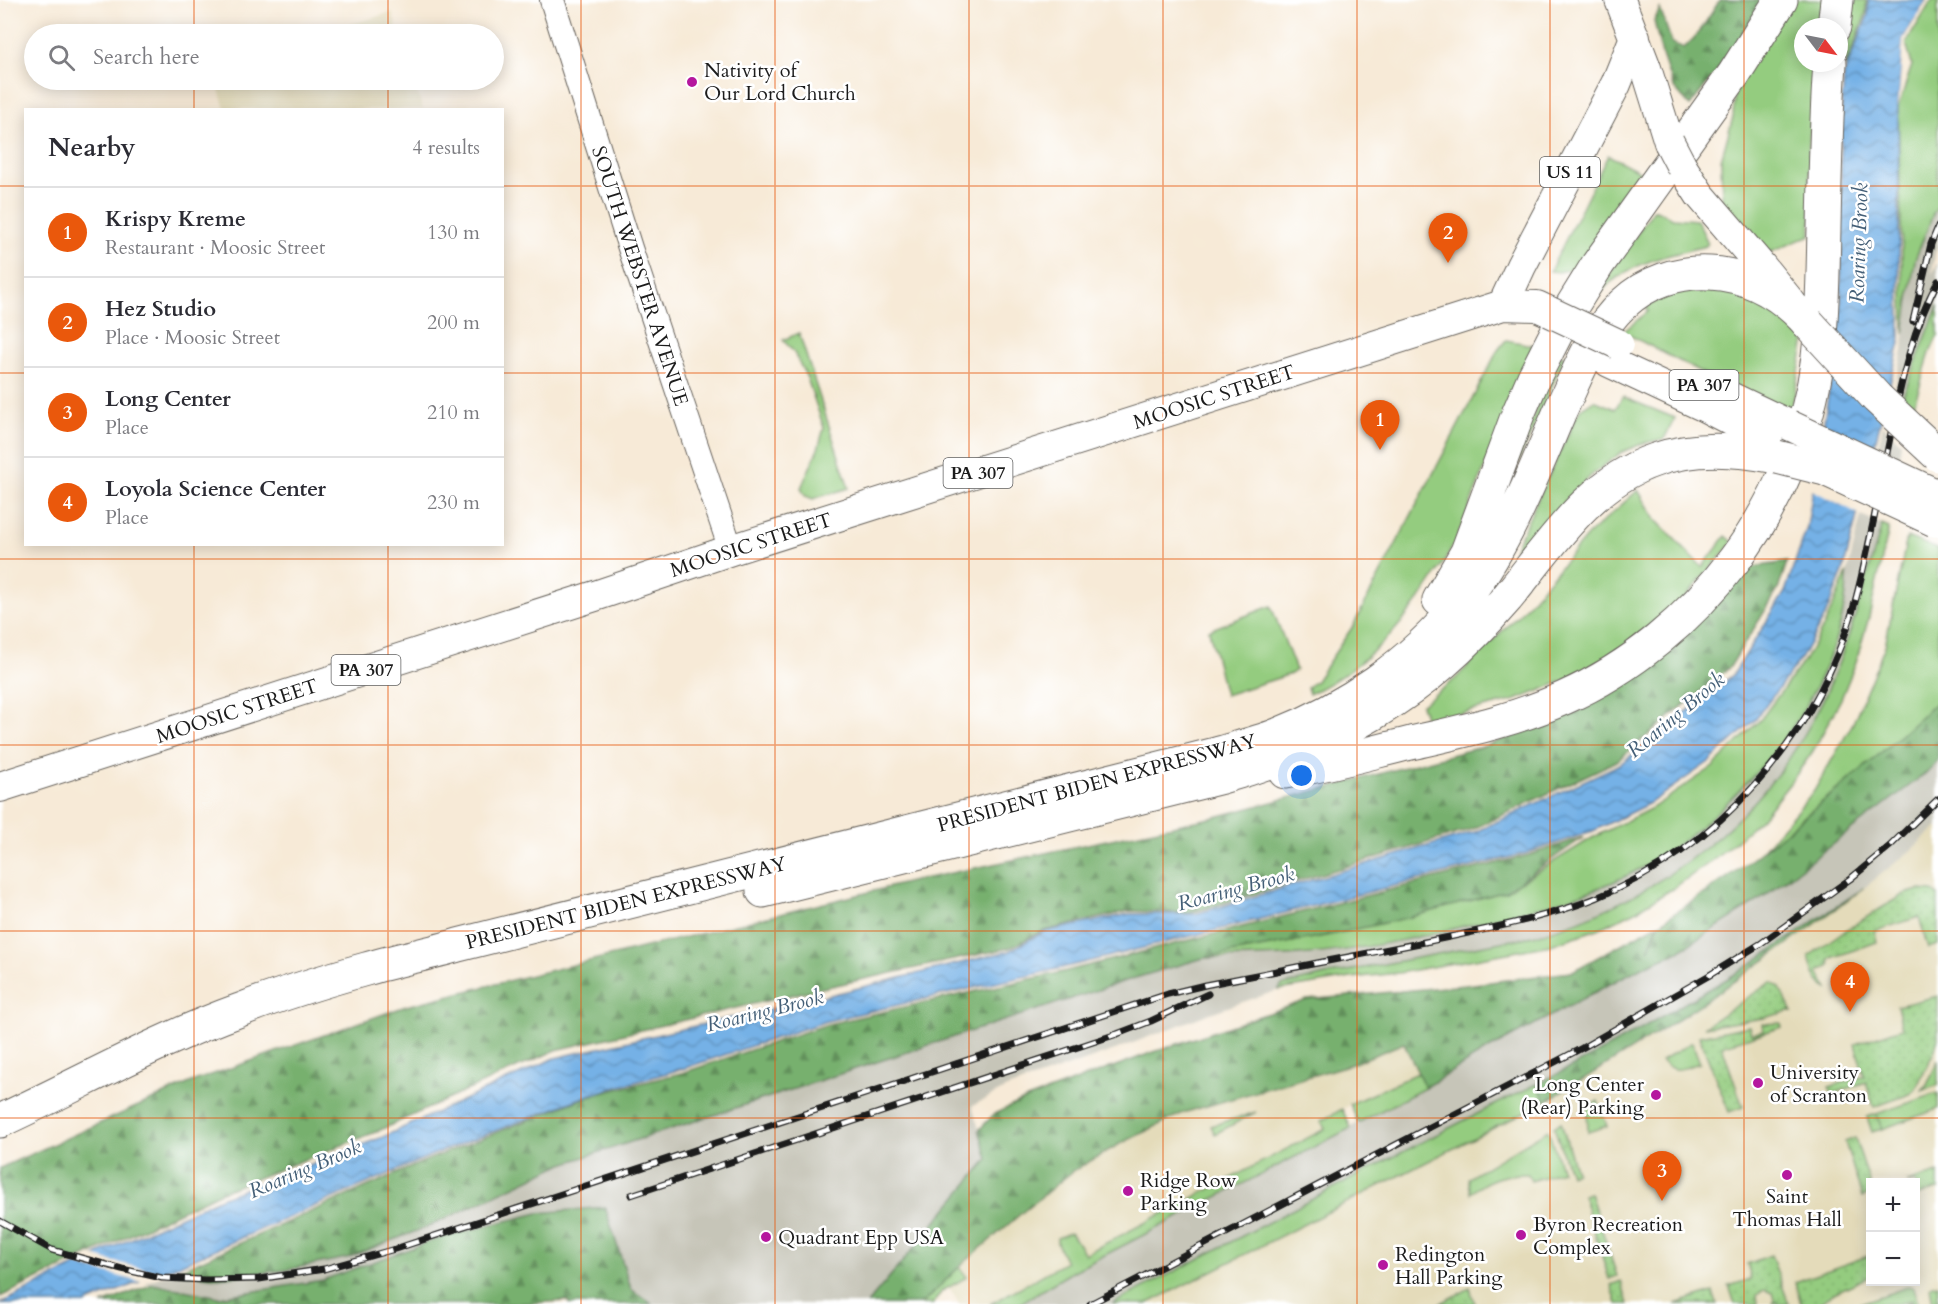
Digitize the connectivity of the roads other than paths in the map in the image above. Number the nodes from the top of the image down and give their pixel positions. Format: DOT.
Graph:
graph roads {
  1 [pos="552,0"];
  2 [pos="1620,0"];
  3 [pos="1781,0"];
  4 [pos="1838,0"];
  5 [pos="1835,18"];
  6 [pos="1635,37"];
  7 [pos="1829,72"];
  8 [pos="1503,305"];
  9 [pos="1802,316"];
  10 [pos="1782,443"];
  11 [pos="1938,455"];
  12 [pos="1937,512"];
  13 [pos="731,550"];
  14 [pos="1334,708"];
  15 [pos="0,787"];
  16 [pos="1165,792"];
  17 [pos="0,1121"];
  18 [pos="0,1140"];
  1 -- 13 [label="street, SOUTH WEBSTER AVENUE"];
  2 -- 6 [label="main road"];
  3 -- 14 [label="highway"];
  4 -- 5 [label="highway"];
  6 -- 8 [label="main road, US 11"];
  6 -- 9 [label="main road"];
  7 -- 16 [label="highway"];
  8 -- 10 [label="main road, PA 307, bridge"];
  8 -- 13 [label="main road, MOOSIC STREET / PA 307"];
  9 -- 11 [label="highway, PRESIDENT BIDEN EXPRESSWAY, bridge"];
  9 -- 14 [label="highway, PRESIDENT BIDEN EXPRESSWAY"];
  10 -- 12 [label="main road, PA 307, bridge"];
  10 -- 12 [label="highway, PRESIDENT BIDEN EXPRESSWAY, bridge"];
  10 -- 16 [label="highway, PRESIDENT BIDEN EXPRESSWAY"];
  13 -- 15 [label="main road, MOOSIC STREET / PA 307"];
  14 -- 17 [label="highway, PRESIDENT BIDEN EXPRESSWAY"];
  16 -- 18 [label="highway, PRESIDENT BIDEN EXPRESSWAY"];
}
